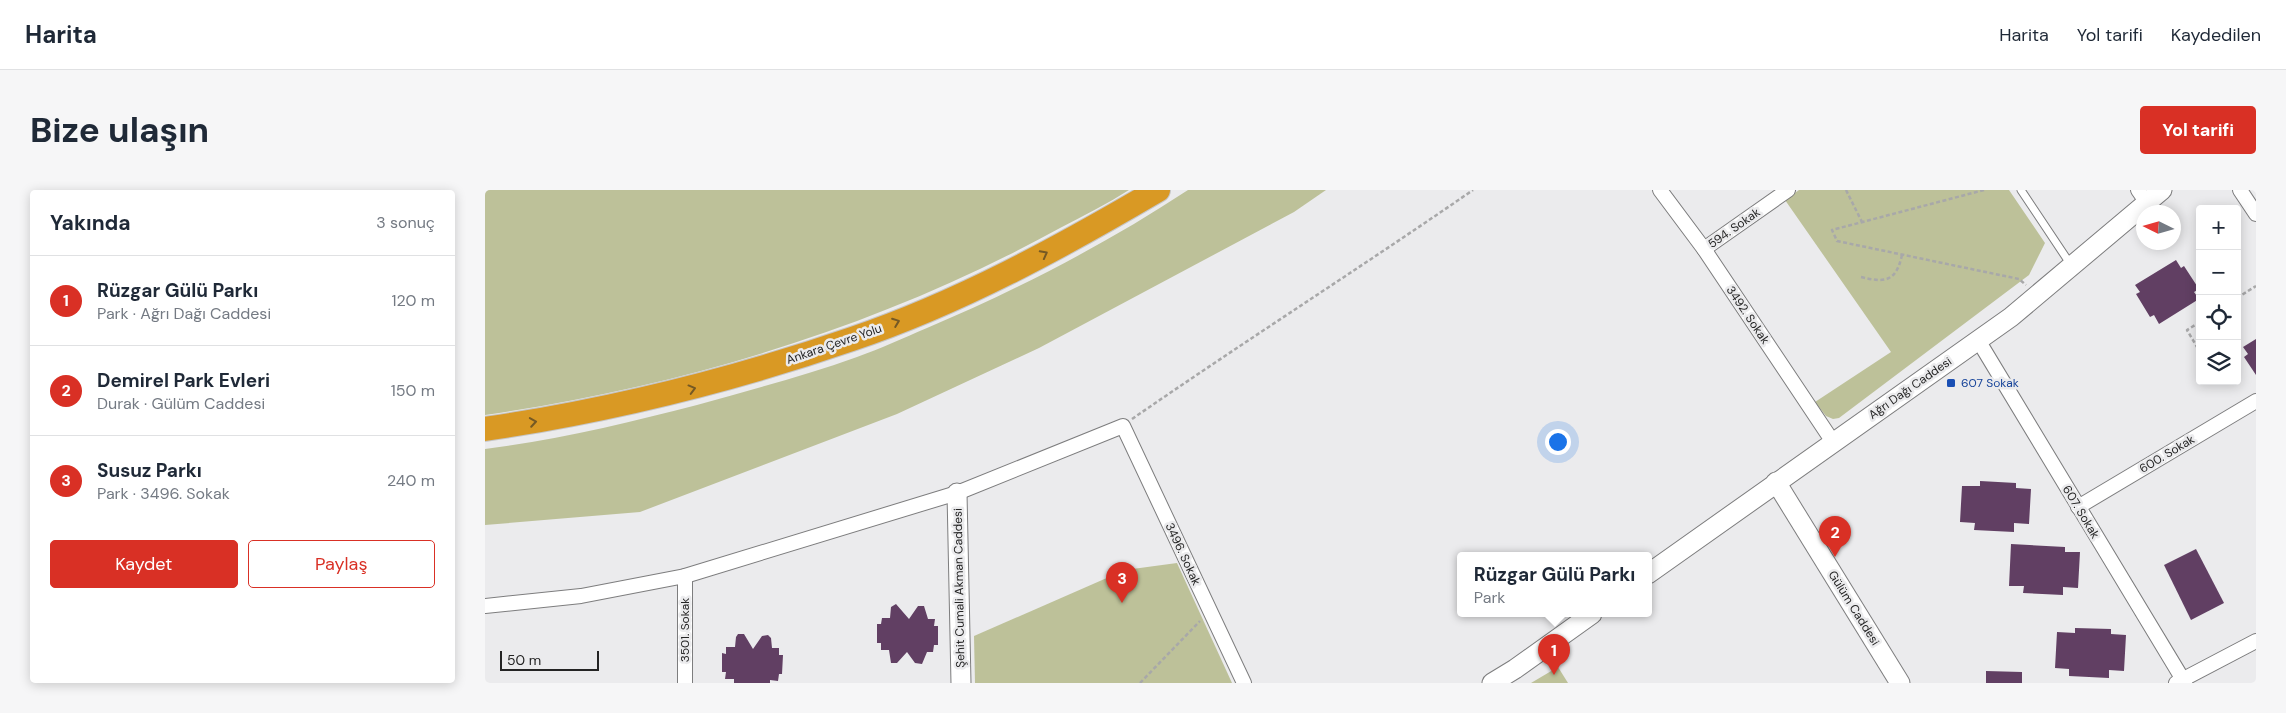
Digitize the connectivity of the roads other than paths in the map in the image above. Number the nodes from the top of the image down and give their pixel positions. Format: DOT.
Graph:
graph roads {
  1 [pos="1158,190"];
  2 [pos="1660,190"];
  3 [pos="1788,190"];
  4 [pos="2021,190"];
  5 [pos="2163,190"];
  6 [pos="2241,190"];
  7 [pos="2143,197"];
  8 [pos="2256,214"];
  9 [pos="1704,249"];
  10 [pos="2071,265"];
  11 [pos="1978,340"];
  12 [pos="2256,401"];
  13 [pos="485,429"];
  14 [pos="1833,442"];
  15 [pos="1776,482"];
  16 [pos="957,493"];
  17 [pos="2078,507"];
  18 [pos="1652,571"];
  19 [pos="685,576"];
  20 [pos="485,606"];
  21 [pos="1589,617"];
  22 [pos="2256,641"];
  23 [pos="2181,682"];
  24 [pos="685,683"];
  25 [pos="961,683"];
  26 [pos="1244,683"];
  27 [pos="1492,683"];
  28 [pos="1900,683"];
  13 -- 1 [label="highway, Ankara Çevre Yolu, one-way"];
  2 -- 9 [label="street, 3492. Sokak"];
  3 -- 9 [label="street, 594. Sokak"];
  4 -- 10 [label="lane"];
  5 -- 7 [label="main road, Ağrı Dağı Caddesi"];
  6 -- 8 [label="street"];
  7 -- 10 [label="main road, Ağrı Dağı Caddesi"];
  9 -- 14 [label="street, 3492. Sokak"];
  10 -- 11 [label="main road, Ağrı Dağı Caddesi"];
  11 -- 14 [label="main road, Ağrı Dağı Caddesi"];
  11 -- 17 [label="street, 607. Sokak"];
  12 -- 17 [label="street, 600. Sokak"];
  14 -- 15 [label="main road, Ağrı Dağı Caddesi"];
  15 -- 18 [label="main road, Ağrı Dağı Caddesi"];
  15 -- 28 [label="main road, Gülüm Caddesi"];
  16 -- 19 [label="street"];
  16 -- 25 [label="main road, Şehit Cumali Akman Caddesi"];
  16 -- 26 [label="street, 3496. Sokak"];
  17 -- 23 [label="street, 607. Sokak"];
  19 -- 20 [label="street"];
  19 -- 24 [label="street, 3501. Sokak"];
  21 -- 27 [label="main road"];
  22 -- 23 [label="street"];
}
